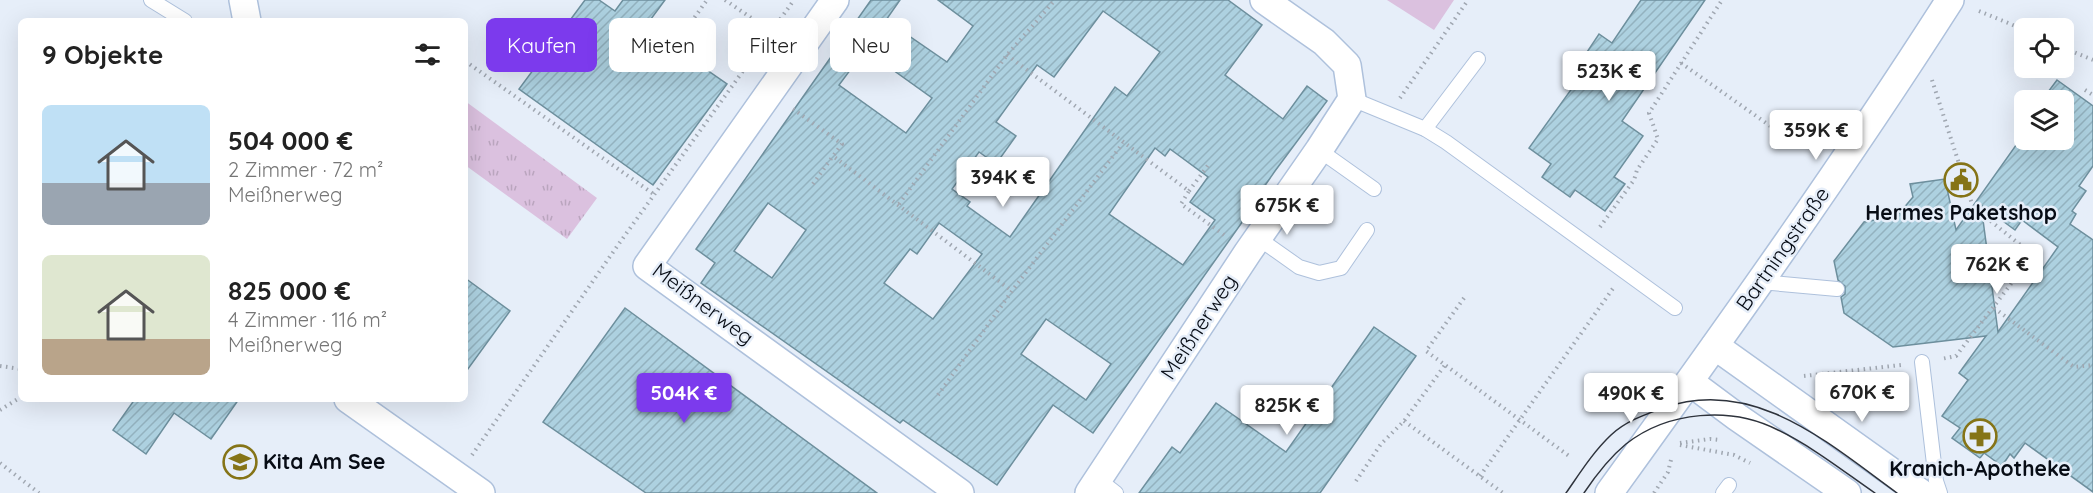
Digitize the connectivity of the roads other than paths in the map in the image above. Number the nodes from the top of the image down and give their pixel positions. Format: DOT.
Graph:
graph roads {
  1 [pos="152,0"];
  2 [pos="243,0"];
  3 [pos="835,0"];
  4 [pos="1264,0"];
  5 [pos="1950,0"];
  6 [pos="180,18"];
  7 [pos="246,18"];
  8 [pos="1478,59"];
  9 [pos="1352,99"];
  10 [pos="1425,129"];
  11 [pos="1319,150"];
  12 [pos="1374,189"];
  13 [pos="1367,230"];
  14 [pos="1253,245"];
  15 [pos="1760,282"];
  16 [pos="1837,290"];
  17 [pos="1675,308"];
  18 [pos="1715,346"];
  19 [pos="1922,362"];
  20 [pos="1690,382"];
  21 [pos="352,402"];
  22 [pos="1101,488"];
  23 [pos="481,493"];
  24 [pos="960,493"];
  25 [pos="1609,493"];
  26 [pos="1847,493"];
  27 [pos="1921,493"];
  28 [pos="1941,493"];
  1 -- 6 [label="lane"];
  2 -- 7 [label="street"];
  3 -- 24 [label="street, Meißnerweg"];
  4 -- 9 [label="street"];
  5 -- 15 [label="street, Bartningstraße"];
  8 -- 10 [label="lane"];
  9 -- 10 [label="lane"];
  9 -- 11 [label="street, Meißnerweg"];
  10 -- 17 [label="lane"];
  11 -- 12 [label="lane"];
  11 -- 14 [label="street, Meißnerweg"];
  13 -- 14 [label="lane"];
  14 -- 22 [label="street, Meißnerweg"];
  15 -- 16 [label="lane"];
  15 -- 18 [label="street, Bartningstraße"];
  18 -- 20 [label="street, Bartningstraße"];
  18 -- 27 [label="street"];
  19 -- 28 [label="lane"];
  20 -- 25 [label="street, Bartningstraße"];
  20 -- 26 [label="street"];
  21 -- 23 [label="street"];
}
